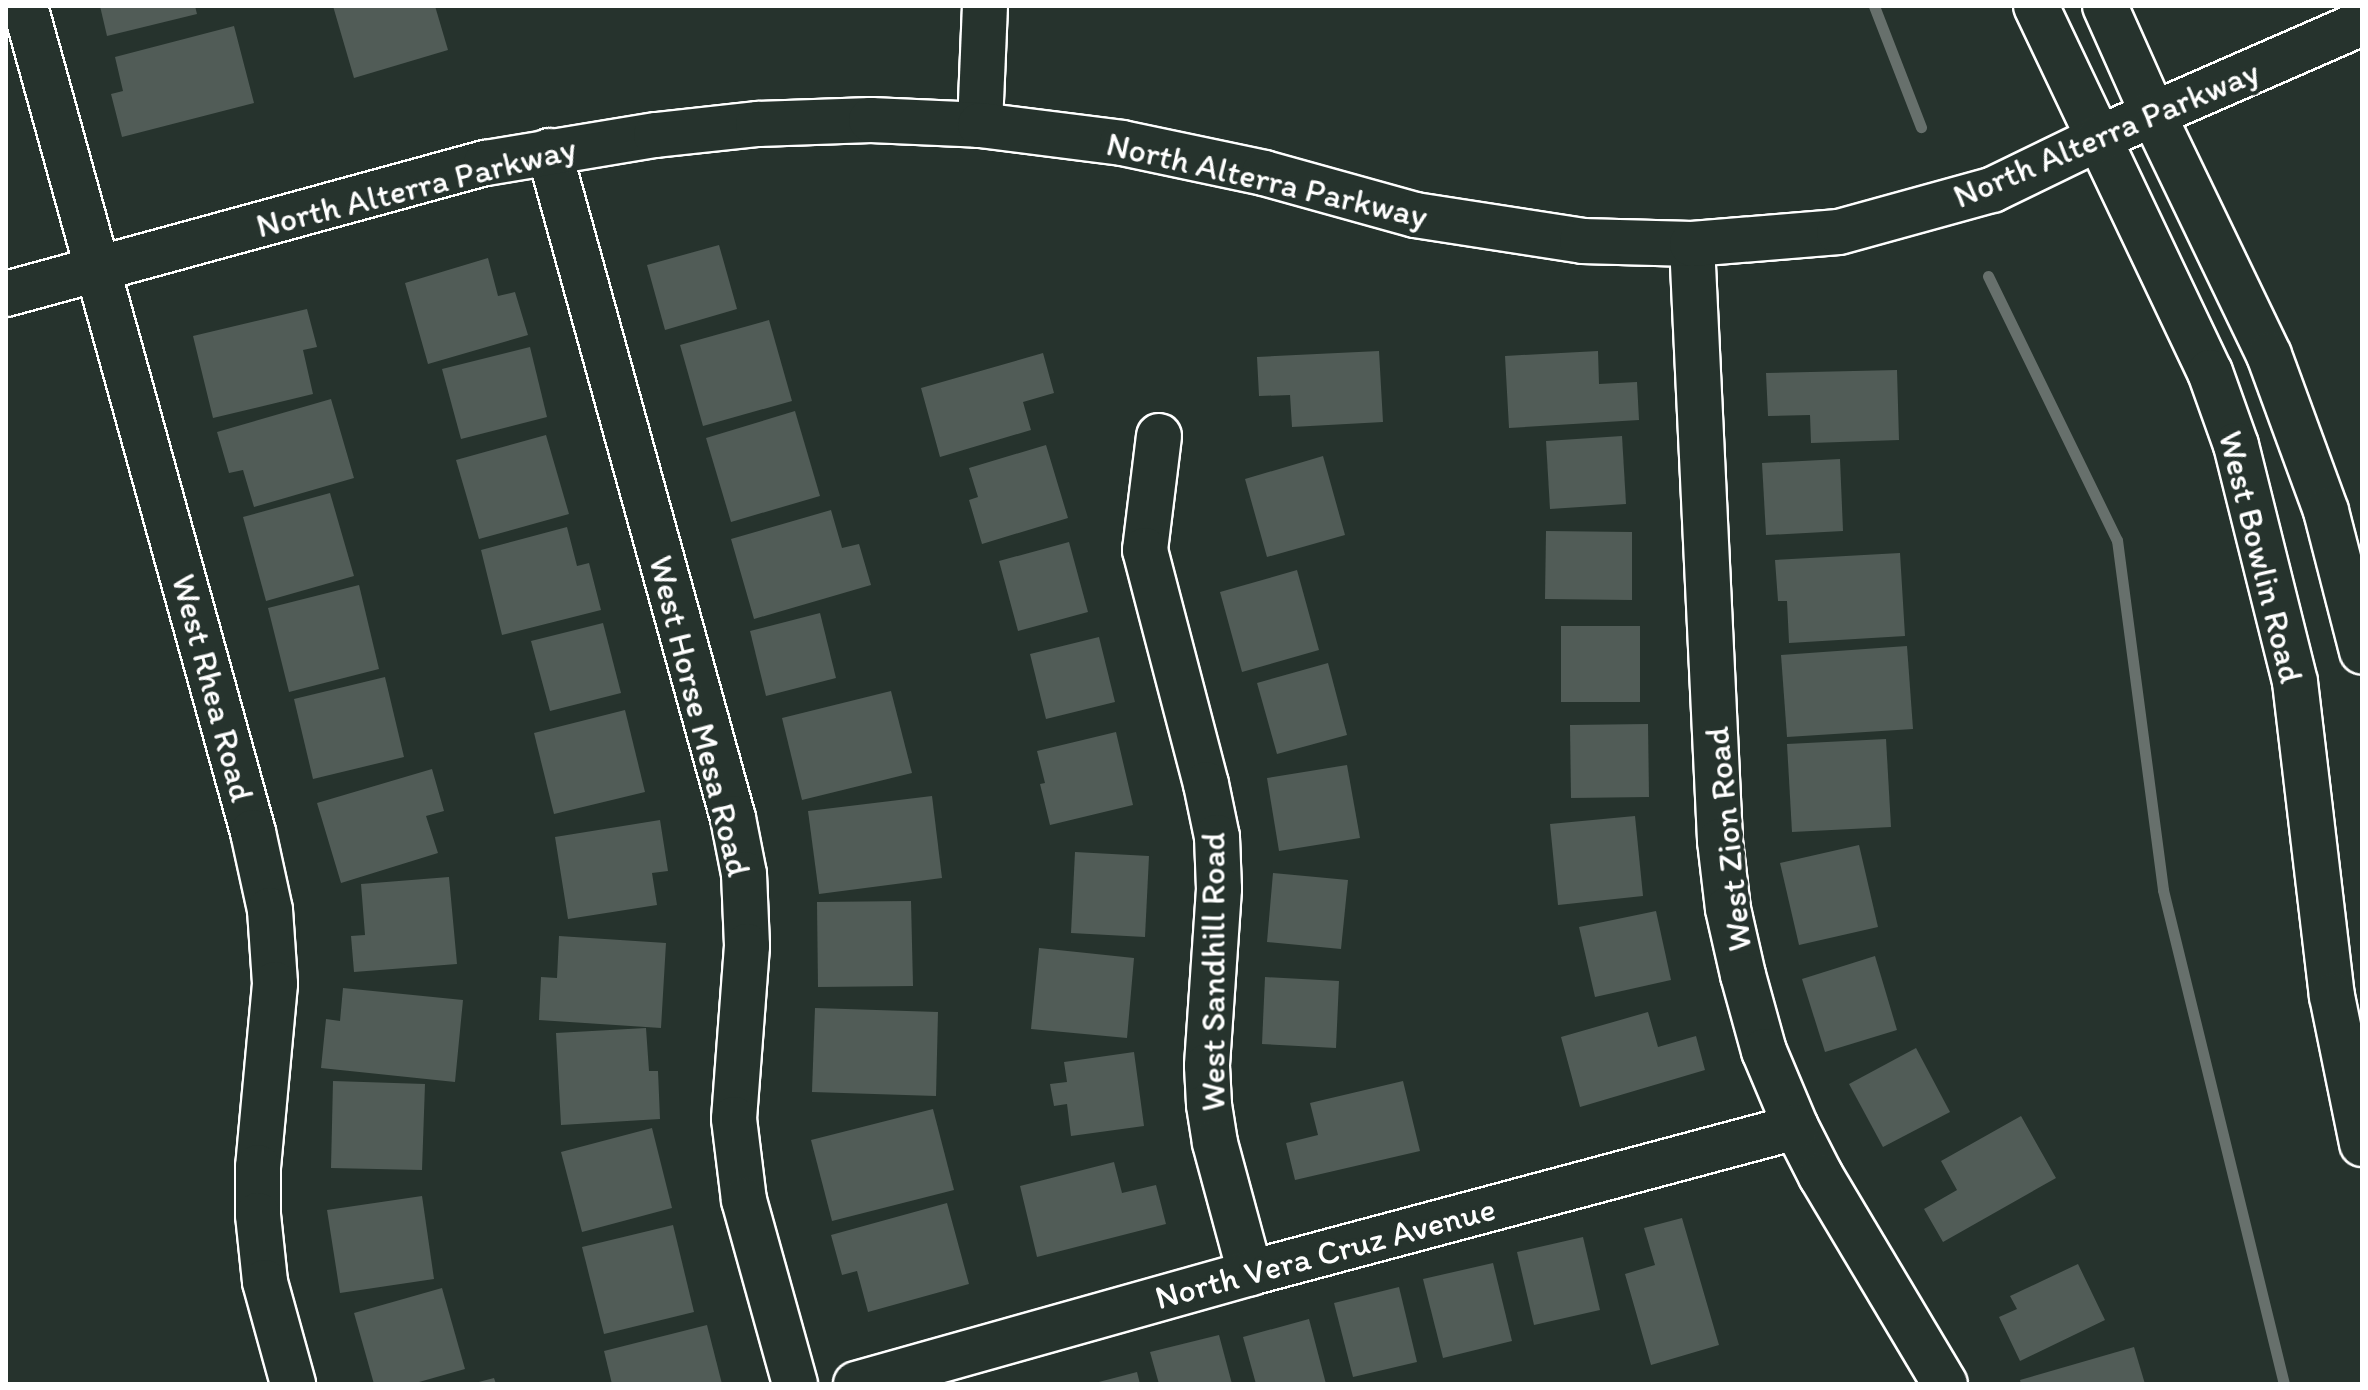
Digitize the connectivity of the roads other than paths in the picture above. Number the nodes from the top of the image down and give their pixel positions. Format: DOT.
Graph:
graph roads {
  1 [pos="25,6"];
  2 [pos="985,6"];
  3 [pos="2036,6"];
  4 [pos="2105,6"];
  5 [pos="2362,23"];
  6 [pos="2153,114"];
  7 [pos="980,125"];
  8 [pos="2099,138"];
  9 [pos="549,151"];
  10 [pos="1692,244"];
  11 [pos="97,269"];
  12 [pos="6,294"];
  13 [pos="1159,436"];
  14 [pos="2362,651"];
  15 [pos="1796,1127"];
  16 [pos="2362,1144"];
  17 [pos="1250,1273"];
  18 [pos="293,1384"];
  19 [pos="795,1384"];
  20 [pos="856,1384"];
  21 [pos="1945,1384"];
  1 -- 11 [label="street, West Rhea Road"];
  2 -- 7 [label="street"];
  3 -- 8 [label="street, West Bowlin Road"];
  4 -- 6 [label="street, West Bowlin Road"];
  5 -- 6 [label="street, North Alterra Parkway"];
  6 -- 8 [label="street, North Alterra Parkway"];
  6 -- 14 [label="street, West Bowlin Road"];
  7 -- 9 [label="street, North Alterra Parkway"];
  7 -- 10 [label="street, North Alterra Parkway"];
  8 -- 10 [label="street, North Alterra Parkway"];
  8 -- 16 [label="street, West Bowlin Road"];
  9 -- 11 [label="street, North Alterra Parkway"];
  9 -- 19 [label="street, West Horse Mesa Road"];
  10 -- 15 [label="street, West Zion Road"];
  11 -- 12 [label="street, North Alterra Parkway"];
  11 -- 18 [label="street, West Rhea Road"];
  13 -- 17 [label="street, West Sandhill Road"];
  15 -- 17 [label="street, North Vera Cruz Avenue"];
  15 -- 21 [label="street, West Zion Road"];
  17 -- 20 [label="street, North Vera Cruz Avenue"];
}
